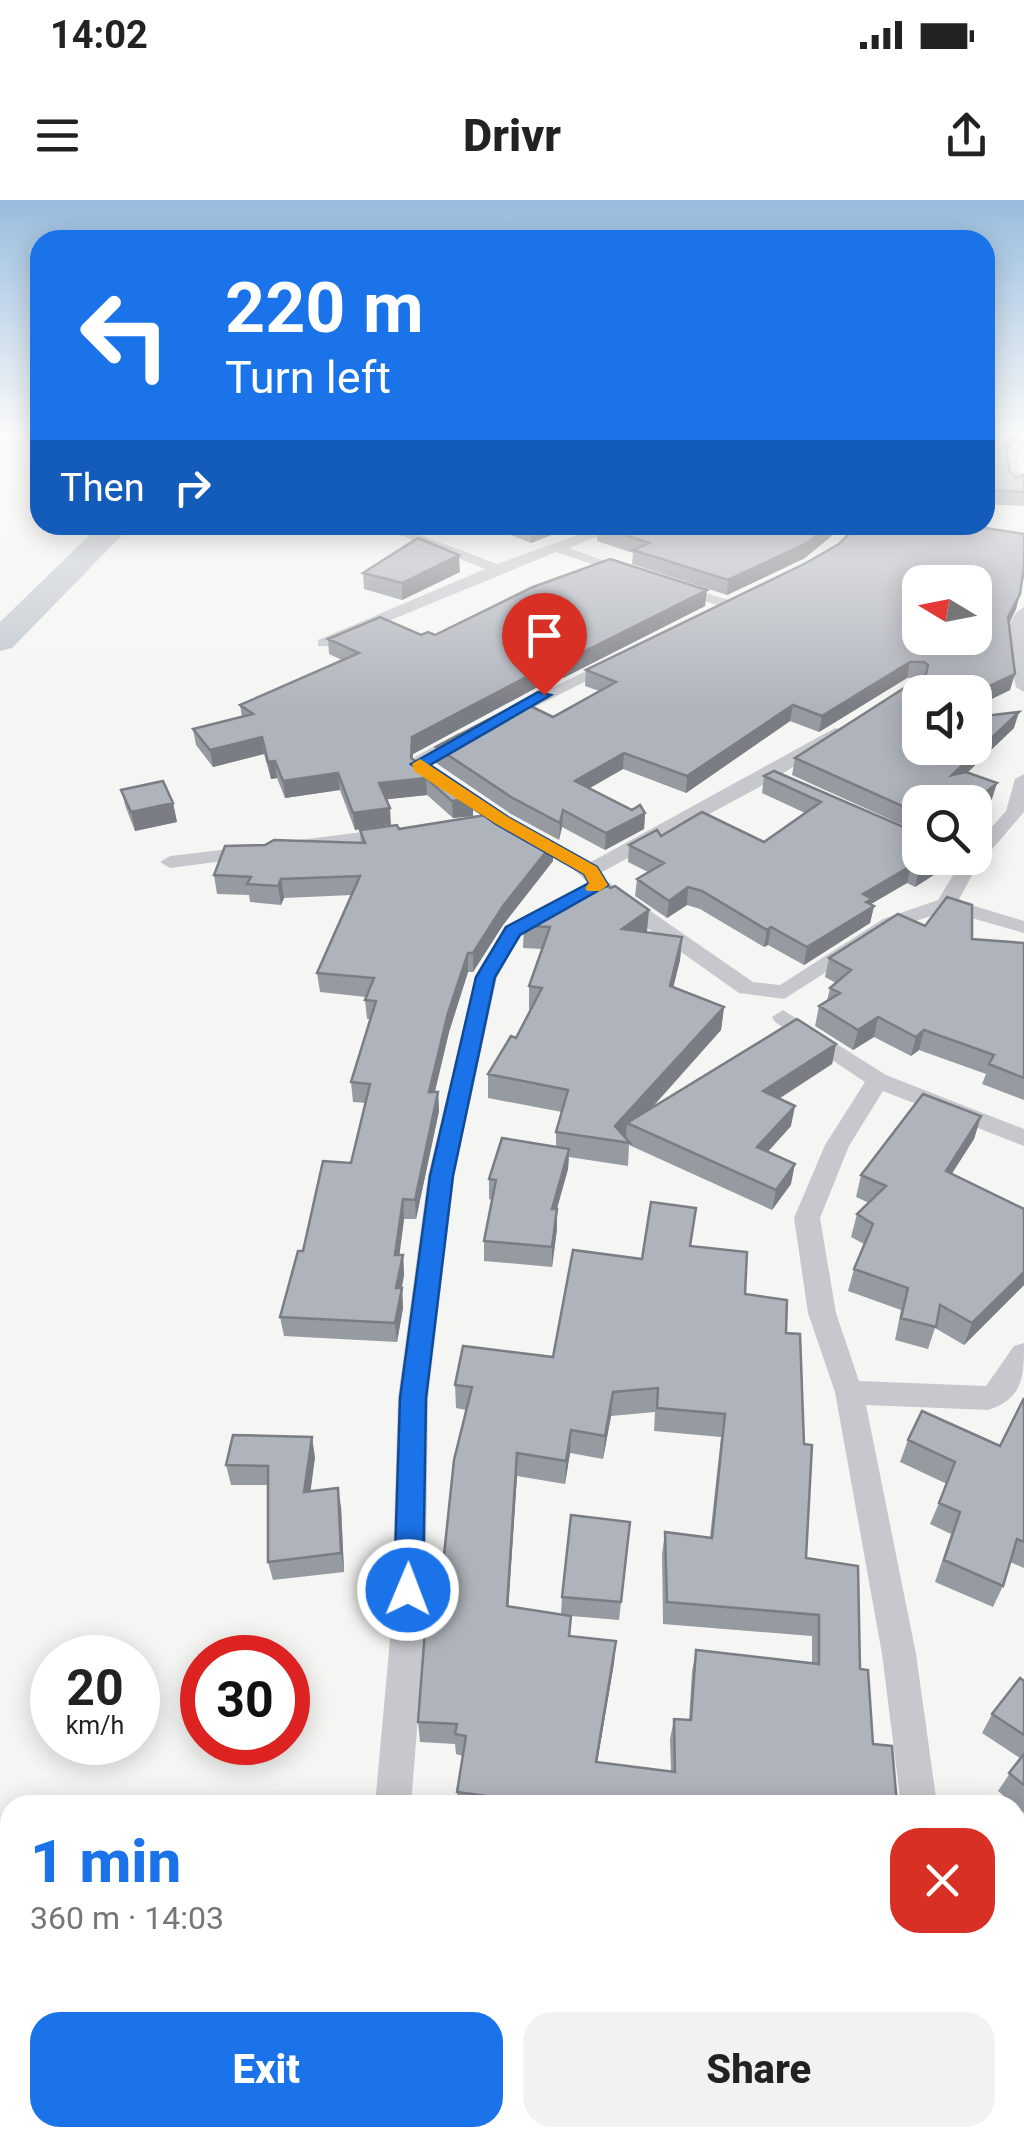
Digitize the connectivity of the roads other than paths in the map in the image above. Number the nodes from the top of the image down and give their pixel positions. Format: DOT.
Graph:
graph roads {
  1 [pos="408,535"];
  2 [pos="595,535"];
  3 [pos="559,550"];
  4 [pos="497,569"];
  5 [pos="1024,612"];
  6 [pos="695,621"];
  7 [pos="323,642"];
  8 [pos="631,654"];
  9 [pos="1024,687"];
  10 [pos="850,724"];
  11 [pos="1024,779"];
  12 [pos="1020,812"];
  13 [pos="502,821"];
  14 [pos="463,826"];
  15 [pos="424,830"];
  16 [pos="992,835"];
  17 [pos="170,862"];
  18 [pos="955,875"];
  19 [pos="595,878"];
  20 [pos="946,904"];
  21 [pos="1024,927"];
  22 [pos="783,1016"];
  23 [pos="878,1080"];
  24 [pos="1024,1138"];
  25 [pos="1024,1354"];
  26 [pos="849,1392"];
  27 [pos="394,1795"];
  28 [pos="917,1795"];
  1 -- 4 [label="street"];
  2 -- 3 [label="street"];
  3 -- 4 [label="street"];
  3 -- 6 [label="street"];
  4 -- 7 [label="street"];
  5 -- 9 [label="street"];
  8 -- 13 [label="street"];
  10 -- 19 [label="street"];
  11 -- 12 [label="street"];
  12 -- 16 [label="street"];
  13 -- 14 [label="street"];
  13 -- 19 [label="street"];
  15 -- 17 [label="street"];
  18 -- 20 [label="street"];
  19 -- 20 [label="street"];
  19 -- 27 [label="street"];
  20 -- 21 [label="street"];
  22 -- 23 [label="street"];
  23 -- 24 [label="street"];
  23 -- 26 [label="street"];
  25 -- 26 [label="street"];
  26 -- 28 [label="street"];
}
